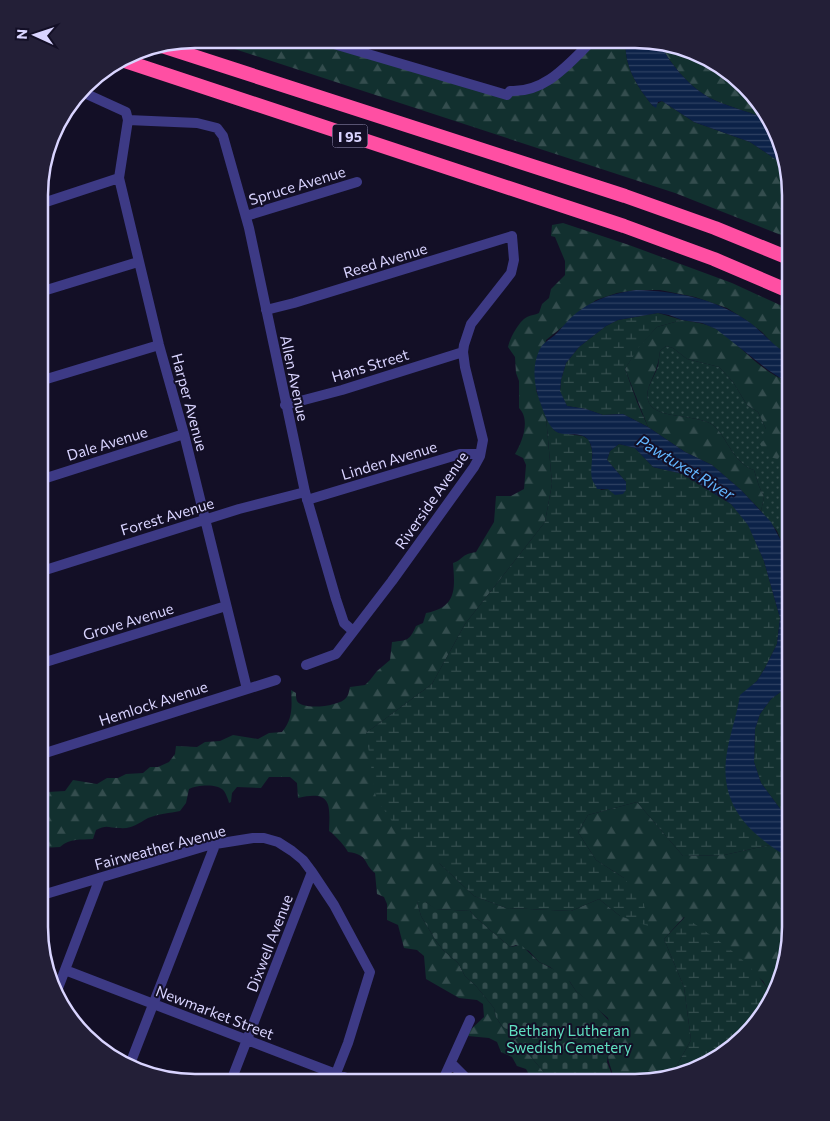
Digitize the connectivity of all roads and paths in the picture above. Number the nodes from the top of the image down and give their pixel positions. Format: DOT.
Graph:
graph roads {
  1 [pos="348,48"];
  2 [pos="584,48"];
  3 [pos="172,49"];
  4 [pos="130,63"];
  5 [pos="87,95"];
  6 [pos="128,120"];
  7 [pos="120,178"];
  8 [pos="357,182"];
  9 [pos="48,201"];
  10 [pos="246,216"];
  11 [pos="512,236"];
  12 [pos="782,255"];
  13 [pos="138,262"];
  14 [pos="782,288"];
  15 [pos="48,290"];
  16 [pos="266,310"];
  17 [pos="159,345"];
  18 [pos="463,352"];
  19 [pos="48,379"];
  20 [pos="285,405"];
  21 [pos="184,434"];
  22 [pos="480,456"];
  23 [pos="48,477"];
  24 [pos="306,496"];
  25 [pos="205,520"];
  26 [pos="48,569"];
  27 [pos="226,606"];
  28 [pos="354,631"];
  29 [pos="48,661"];
  30 [pos="306,665"];
  31 [pos="276,680"];
  32 [pos="247,690"];
  33 [pos="48,753"];
  34 [pos="215,845"];
  35 [pos="312,872"];
  36 [pos="100,878"];
  37 [pos="48,893"];
  38 [pos="65,970"];
  39 [pos="60,984"];
  40 [pos="154,1004"];
  41 [pos="470,1020"];
  42 [pos="247,1040"];
  43 [pos="132,1059"];
  44 [pos="451,1063"];
  45 [pos="234,1074"];
  46 [pos="325,1074"];
  47 [pos="336,1074"];
  48 [pos="446,1074"];
  49 [pos="462,1074"];
  1 -- 2 [label="street"];
  3 -- 12 [label="highway, I 95"];
  4 -- 14 [label="highway, I 95"];
  5 -- 6 [label="street"];
  6 -- 7 [label="street, Harper Avenue"];
  6 -- 10 [label="street, Allen Avenue"];
  7 -- 9 [label="street"];
  7 -- 13 [label="street, Harper Avenue"];
  8 -- 10 [label="street, Spruce Avenue"];
  10 -- 16 [label="street, Allen Avenue"];
  11 -- 16 [label="street, Reed Avenue"];
  11 -- 18 [label="street, Riverside Avenue"];
  13 -- 15 [label="street"];
  13 -- 17 [label="street, Harper Avenue"];
  16 -- 20 [label="street, Allen Avenue"];
  17 -- 19 [label="street"];
  17 -- 21 [label="street, Harper Avenue"];
  18 -- 20 [label="street, Hans Street"];
  18 -- 22 [label="street, Riverside Avenue"];
  20 -- 24 [label="street, Allen Avenue"];
  21 -- 23 [label="street, Dale Avenue"];
  21 -- 25 [label="street, Harper Avenue"];
  22 -- 24 [label="street, Linden Avenue"];
  22 -- 28 [label="street, Riverside Avenue"];
  24 -- 25 [label="street, Forest Avenue"];
  24 -- 28 [label="street, Allen Avenue"];
  25 -- 26 [label="street, Forest Avenue"];
  25 -- 27 [label="street, Harper Avenue"];
  27 -- 29 [label="street, Grove Avenue"];
  27 -- 32 [label="street, Harper Avenue"];
  28 -- 30 [label="street, Riverside Avenue"];
  31 -- 32 [label="street, Hemlock Avenue"];
  32 -- 33 [label="street, Hemlock Avenue"];
  34 -- 35 [label="street, Fairweather Avenue"];
  34 -- 36 [label="street, Fairweather Avenue"];
  34 -- 40 [label="street"];
  35 -- 42 [label="street, Dixwell Avenue"];
  35 -- 47 [label="street, Fairweather Avenue"];
  36 -- 37 [label="street, Fairweather Avenue"];
  36 -- 38 [label="street"];
  38 -- 39 [label="street"];
  38 -- 40 [label="street, Newmarket Street"];
  40 -- 42 [label="street, Newmarket Street"];
  40 -- 43 [label="street"];
  41 -- 44 [label="street"];
  42 -- 45 [label="street, Dixwell Avenue"];
  42 -- 46 [label="street, Newmarket Street"];
  44 -- 48 [label="street"];
  44 -- 49 [label="street"];
}
